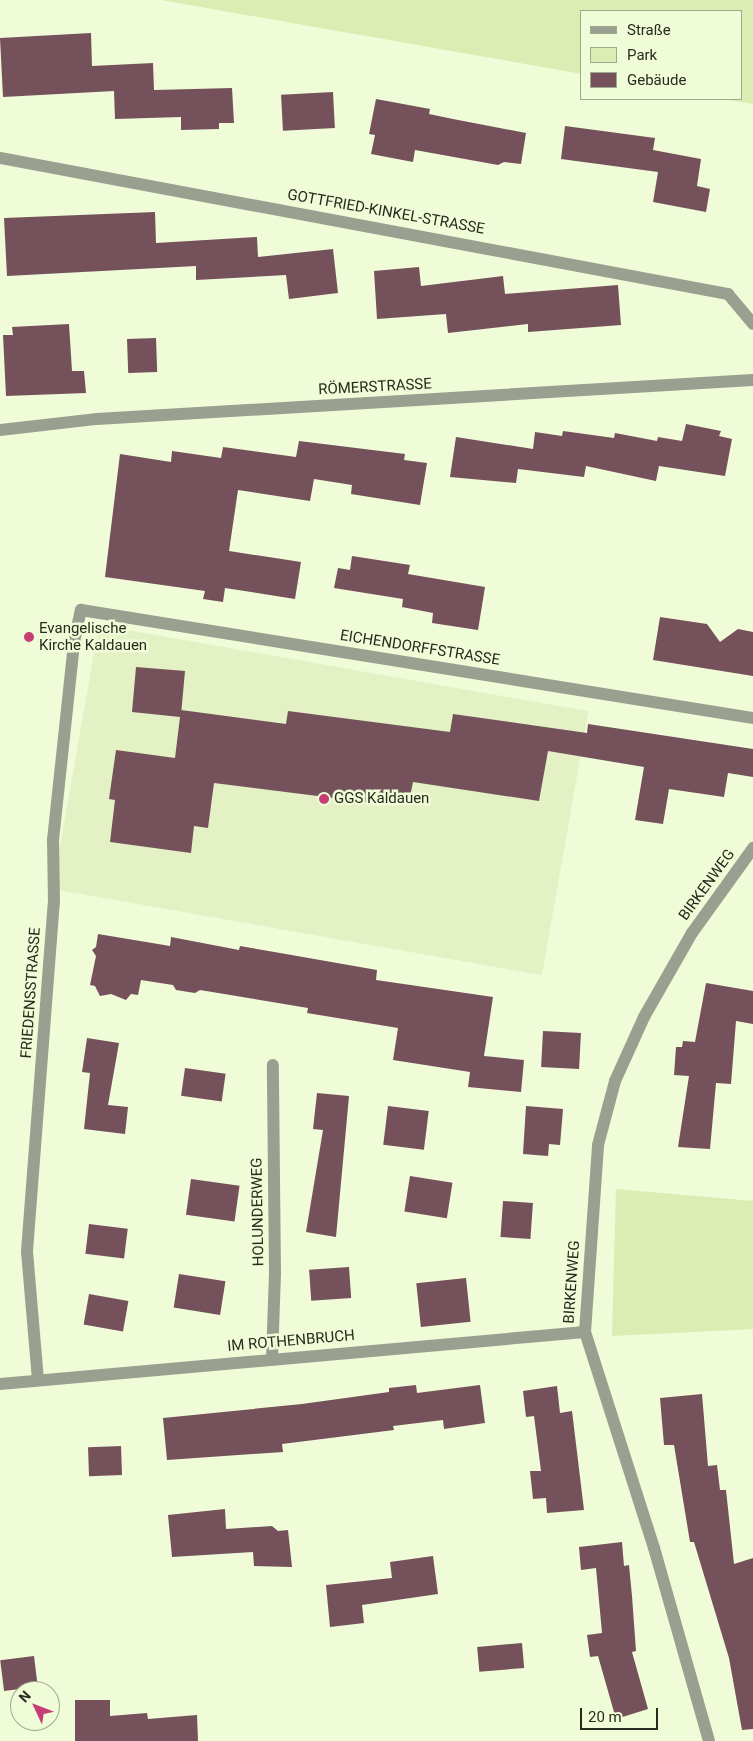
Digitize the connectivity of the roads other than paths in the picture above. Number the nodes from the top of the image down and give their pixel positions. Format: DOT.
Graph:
graph roads {
  1 [pos="0,158"];
  2 [pos="753,324"];
  3 [pos="753,380"];
  4 [pos="0,430"];
  5 [pos="81,610"];
  6 [pos="753,718"];
  7 [pos="753,848"];
  8 [pos="273,1065"];
  9 [pos="585,1332"];
  10 [pos="272,1359"];
  11 [pos="38,1380"];
  12 [pos="0,1384"];
  13 [pos="709,1741"];
  1 -- 2 [label="street, GOTTFRIED-KINKEL-STRASSE"];
  3 -- 4 [label="street, RÖMERSTRASSE"];
  5 -- 6 [label="street, EICHENDORFFSTRASSE"];
  5 -- 11 [label="street, FRIEDENSSTRASSE"];
  7 -- 9 [label="street, BIRKENWEG"];
  8 -- 10 [label="street, HOLUNDERWEG"];
  9 -- 10 [label="street, IM ROTHENBRUCH"];
  9 -- 13 [label="street, BIRKENWEG"];
  10 -- 11 [label="street, IM ROTHENBRUCH"];
  11 -- 12 [label="street, IM ROTHENBRUCH"];
}
